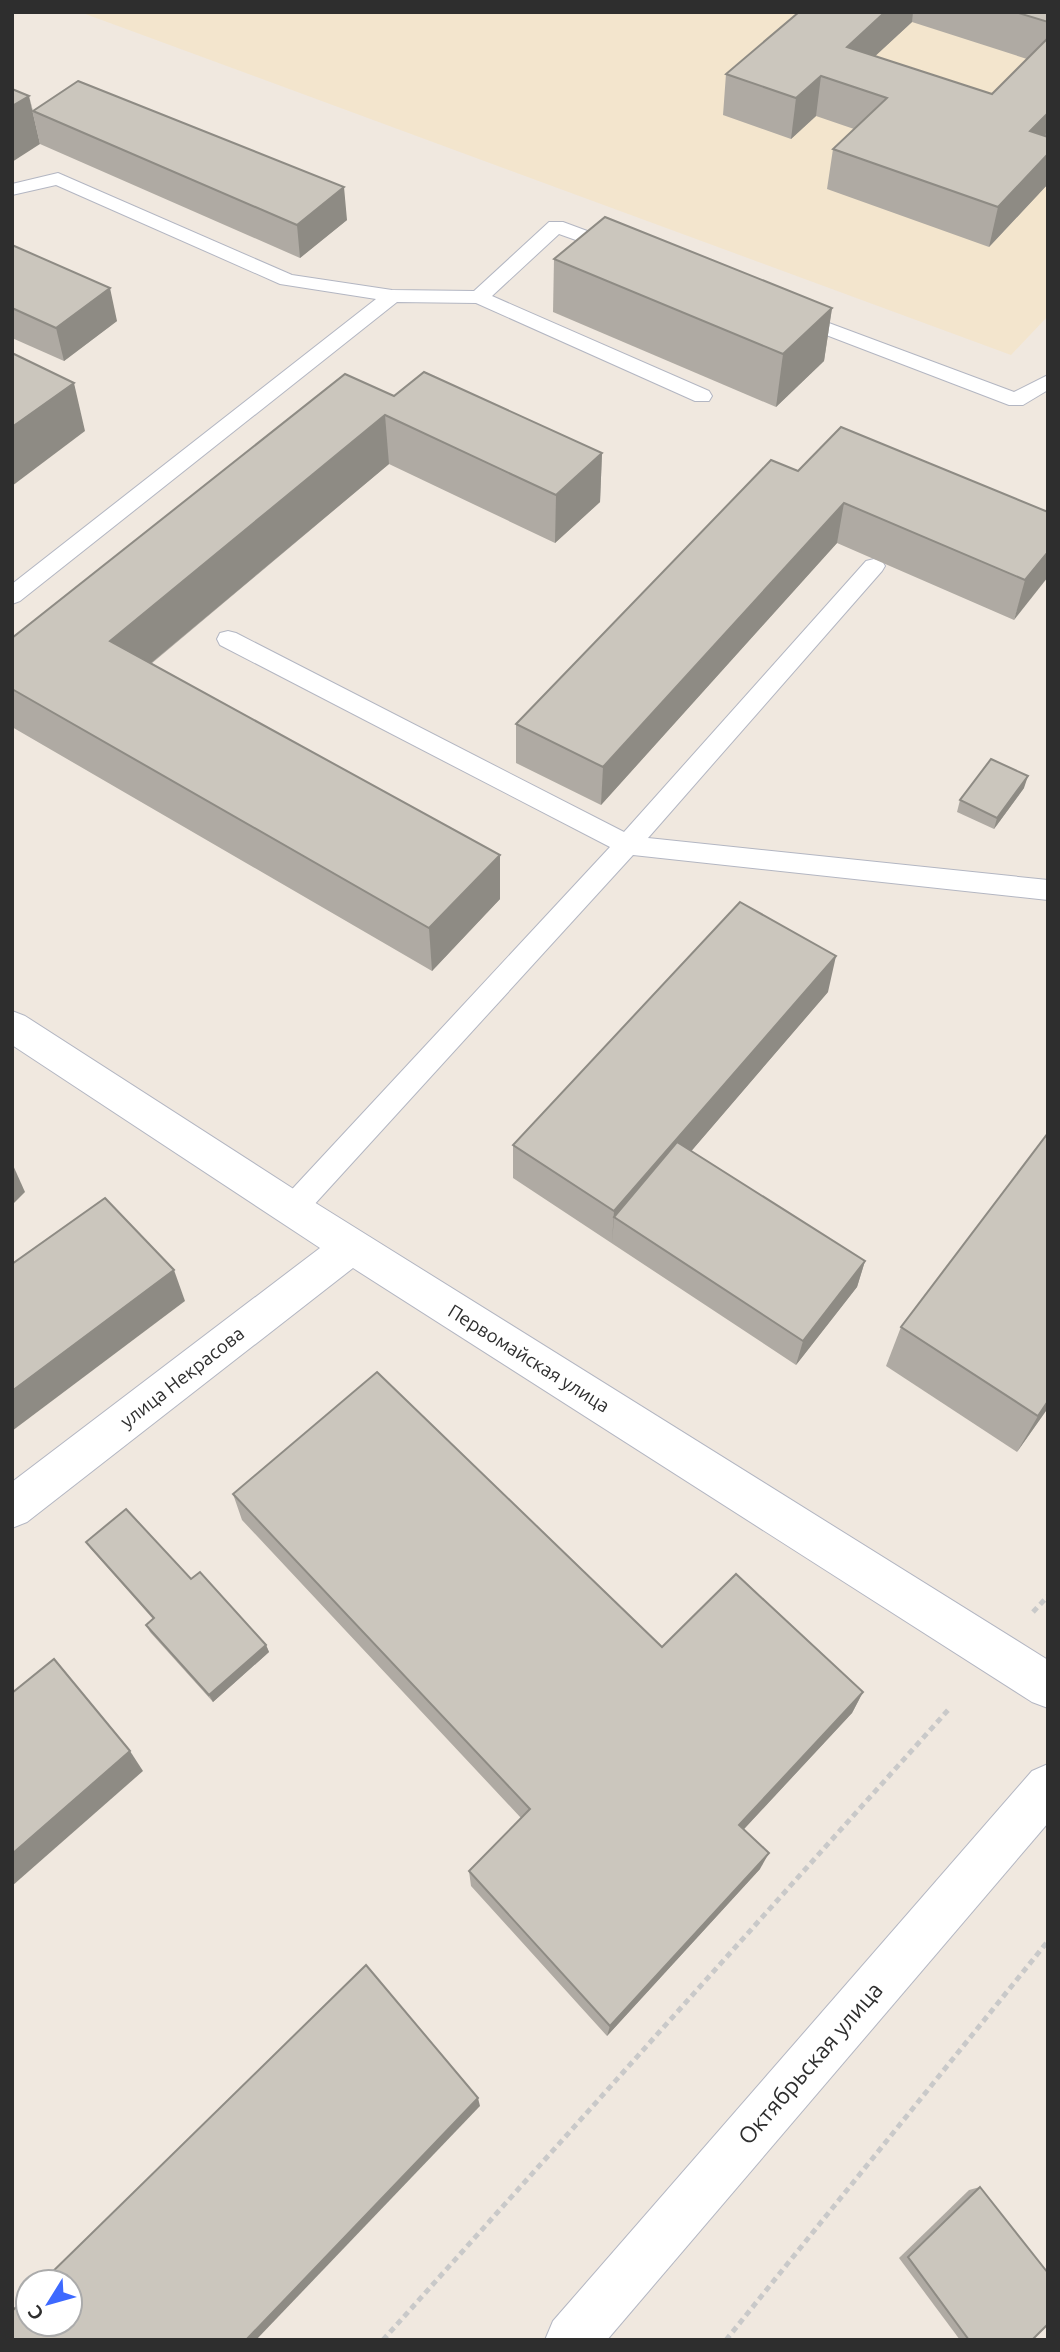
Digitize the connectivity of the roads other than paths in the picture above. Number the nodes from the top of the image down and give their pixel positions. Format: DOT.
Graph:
graph roads {
  1 [pos="12,190"];
  2 [pos="633,255"];
  3 [pos="391,296"];
  4 [pos="479,297"];
  5 [pos="773,308"];
  6 [pos="1048,381"];
  7 [pos="702,396"];
  8 [pos="874,566"];
  9 [pos="12,596"];
  10 [pos="228,639"];
  11 [pos="627,845"];
  12 [pos="1048,890"];
  13 [pos="12,1026"];
  14 [pos="292,1209"];
  15 [pos="352,1246"];
  16 [pos="12,1508"];
  17 [pos="1048,1686"];
  18 [pos="1048,1787"];
  19 [pos="572,2340"];
  1 -- 3 [label="lane"];
  2 -- 4 [label="lane"];
  3 -- 4 [label="lane"];
  3 -- 9 [label="lane"];
  4 -- 7 [label="lane"];
  5 -- 6 [label="lane"];
  8 -- 11 [label="lane"];
  10 -- 11 [label="lane"];
  11 -- 12 [label="lane"];
  11 -- 14 [label="lane"];
  13 -- 14 [label="street, Первомайская улица"];
  14 -- 15 [label="street, Первомайская улица"];
  15 -- 16 [label="street, улица Некрасова"];
  15 -- 17 [label="street, Первомайская улица"];
  18 -- 19 [label="street, Октябрьская улица"];
}
